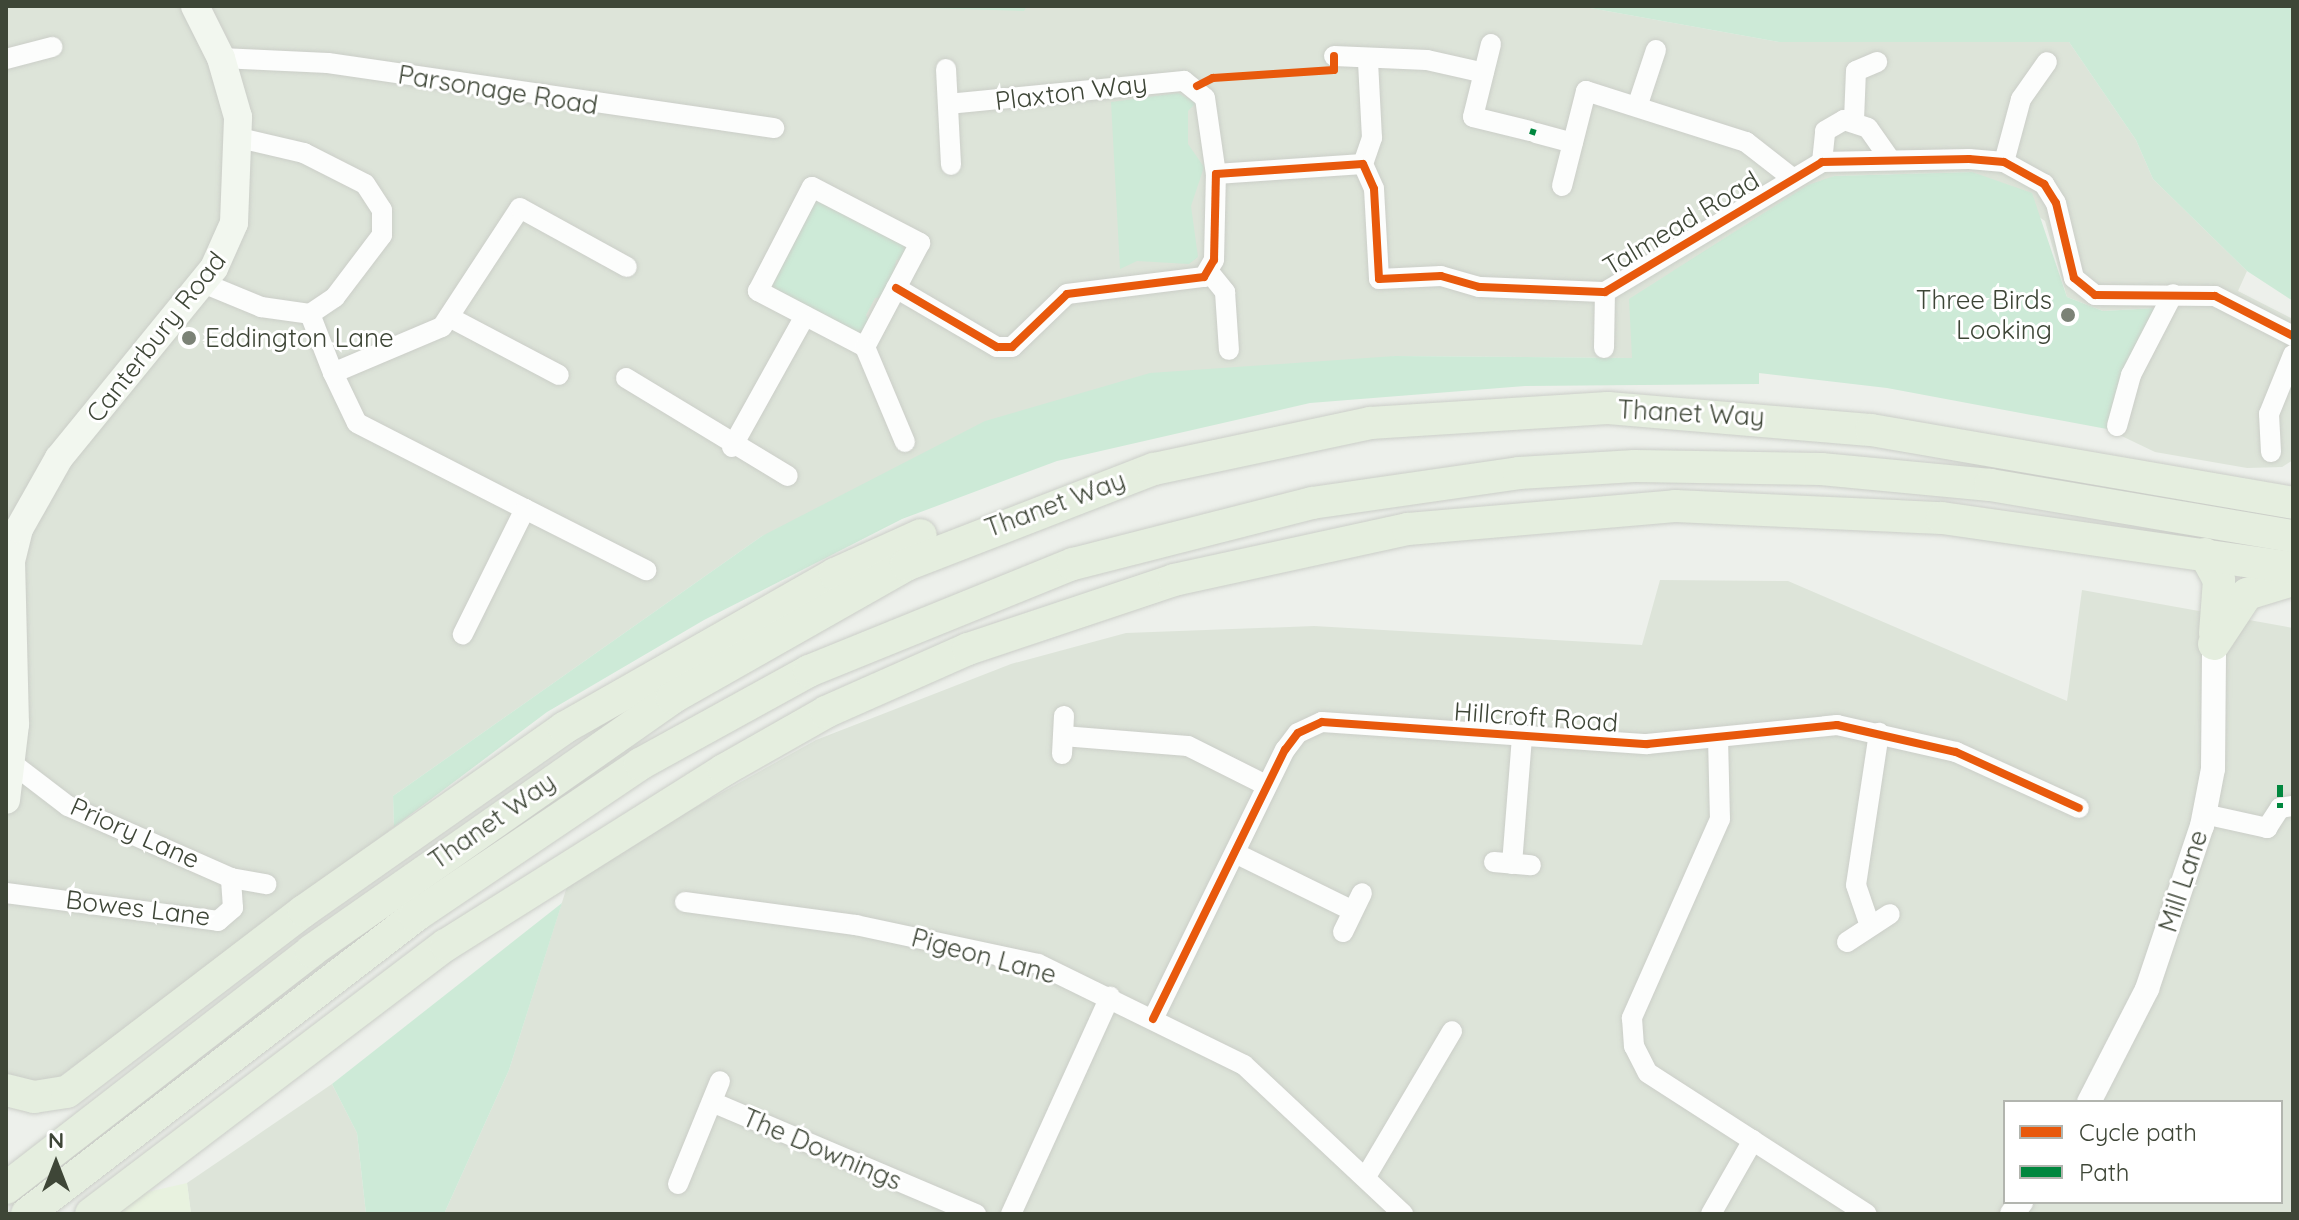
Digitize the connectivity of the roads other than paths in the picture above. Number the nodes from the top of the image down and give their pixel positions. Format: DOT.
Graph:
graph roads {
  1 [pos="195,6"];
  2 [pos="1491,44"];
  3 [pos="52,47"];
  4 [pos="1656,50"];
  5 [pos="1334,56"];
  6 [pos="221,58"];
  7 [pos="6,59"];
  8 [pos="1368,62"];
  9 [pos="1877,62"];
  10 [pos="2047,62"];
  11 [pos="946,69"];
  12 [pos="1484,73"];
  13 [pos="948,104"];
  14 [pos="1638,104"];
  15 [pos="1854,120"];
  16 [pos="774,128"];
  17 [pos="240,138"];
  18 [pos="1573,143"];
  19 [pos="1889,158"];
  20 [pos="1822,162"];
  21 [pos="2004,162"];
  22 [pos="1363,164"];
  23 [pos="951,165"];
  24 [pos="1216,174"];
  25 [pos="1792,178"];
  26 [pos="1562,186"];
  27 [pos="627,267"];
  28 [pos="1209,272"];
  29 [pos="203,283"];
  30 [pos="896,288"];
  31 [pos="1605,292"];
  32 [pos="2173,294"];
  33 [pos="310,314"];
  34 [pos="805,316"];
  35 [pos="449,317"];
  36 [pos="2293,336"];
  37 [pos="865,347"];
  38 [pos="1604,348"];
  39 [pos="1229,350"];
  40 [pos="2293,355"];
  41 [pos="333,373"];
  42 [pos="559,375"];
  43 [pos="626,378"];
  44 [pos="2117,426"];
  45 [pos="905,442"];
  46 [pos="732,447"];
  47 [pos="2271,452"];
  48 [pos="788,476"];
  49 [pos="1069,497"];
  50 [pos="2293,503"];
  51 [pos="525,509"];
  52 [pos="2293,536"];
  53 [pos="2205,554"];
  54 [pos="2293,568"];
  55 [pos="646,570"];
  56 [pos="2293,580"];
  57 [pos="8,618"];
  58 [pos="463,634"];
  59 [pos="2214,644"];
  60 [pos="1879,733"];
  61 [pos="1063,735"];
  62 [pos="1522,736"];
  63 [pos="1718,738"];
  64 [pos="13,764"];
  65 [pos="1266,785"];
  66 [pos="6,800"];
  67 [pos="2293,806"];
  68 [pos="2079,808"];
  69 [pos="2204,814"];
  70 [pos="1235,853"];
  71 [pos="1512,864"];
  72 [pos="231,878"];
  73 [pos="266,884"];
  74 [pos="6,893"];
  75 [pos="685,902"];
  76 [pos="1890,914"];
  77 [pos="1870,926"];
  78 [pos="1343,932"];
  79 [pos="1847,942"];
  80 [pos="1110,997"];
  81 [pos="1153,1019"];
  82 [pos="1452,1031"];
  83 [pos="720,1081"];
  84 [pos="6,1090"];
  85 [pos="2090,1100"];
  86 [pos="712,1102"];
  87 [pos="227,1106"];
  88 [pos="1753,1140"];
  89 [pos="1367,1175"];
  90 [pos="169,1184"];
  91 [pos="678,1184"];
  92 [pos="6,1188"];
  93 [pos="27,1214"];
  94 [pos="91,1214"];
  95 [pos="976,1214"];
  96 [pos="1011,1214"];
  97 [pos="1403,1214"];
  98 [pos="1711,1214"];
  99 [pos="1867,1214"];
  1 -- 6 [label="main road, Canterbury Road"];
  2 -- 12 [label="street"];
  3 -- 7 [label="street"];
  4 -- 14 [label="street"];
  5 -- 8 [label="street"];
  6 -- 16 [label="street, Parsonage Road"];
  6 -- 17 [label="main road, Canterbury Road"];
  8 -- 12 [label="street"];
  8 -- 22 [label="street"];
  9 -- 15 [label="street"];
  10 -- 21 [label="street"];
  11 -- 13 [label="street"];
  12 -- 18 [label="street"];
  13 -- 23 [label="street"];
  13 -- 24 [label="street, Plaxton Way"];
  14 -- 18 [label="street"];
  14 -- 25 [label="street"];
  15 -- 19 [label="street"];
  15 -- 20 [label="street"];
  17 -- 29 [label="main road, Canterbury Road"];
  17 -- 33 [label="street"];
  18 -- 26 [label="street"];
  19 -- 20 [label="street, Talmead Road"];
  19 -- 21 [label="street, Talmead Road"];
  20 -- 25 [label="street, Talmead Road"];
  21 -- 32 [label="street, Talmead Road"];
  22 -- 24 [label="street"];
  22 -- 31 [label="street, Talmead Road"];
  24 -- 28 [label="street"];
  25 -- 31 [label="street, Talmead Road"];
  27 -- 35 [label="street"];
  28 -- 30 [label="street"];
  28 -- 39 [label="street"];
  29 -- 33 [label="street"];
  29 -- 57 [label="main road, Canterbury Road"];
  30 -- 34 [label="street"];
  30 -- 37 [label="street"];
  31 -- 38 [label="street, Talmead Road"];
  32 -- 36 [label="street, Talmead Road"];
  32 -- 44 [label="street"];
  33 -- 41 [label="street"];
  34 -- 37 [label="street"];
  34 -- 46 [label="street"];
  35 -- 41 [label="street"];
  35 -- 42 [label="street"];
  37 -- 45 [label="street"];
  40 -- 47 [label="street"];
  41 -- 51 [label="street"];
  43 -- 46 [label="street"];
  46 -- 48 [label="street"];
  49 -- 50 [label="highway, Thanet Way"];
  49 -- 84 [label="highway"];
  49 -- 92 [label="highway, Thanet Way"];
  51 -- 55 [label="street"];
  51 -- 58 [label="street"];
  52 -- 93 [label="highway, Thanet Way"];
  53 -- 54 [label="highway"];
  53 -- 59 [label="highway"];
  53 -- 87 [label="highway"];
  56 -- 59 [label="highway"];
  57 -- 64 [label="main road, Canterbury Road"];
  59 -- 69 [label="street, Mill Lane"];
  60 -- 63 [label="street, Hillcroft Road"];
  60 -- 68 [label="street, Hillcroft Road"];
  60 -- 77 [label="street"];
  61 -- 65 [label="street"];
  62 -- 63 [label="street, Hillcroft Road"];
  62 -- 65 [label="street, Hillcroft Road"];
  62 -- 71 [label="street"];
  63 -- 88 [label="street"];
  64 -- 66 [label="main road, Canterbury Road"];
  64 -- 72 [label="street, Priory Lane"];
  65 -- 70 [label="street, Hillcroft Road"];
  67 -- 69 [label="street"];
  69 -- 85 [label="street, Mill Lane"];
  70 -- 78 [label="street"];
  70 -- 81 [label="street, Hillcroft Road"];
  72 -- 73 [label="street, Priory Lane"];
  72 -- 74 [label="street, Bowes Lane"];
  75 -- 80 [label="street, Pigeon Lane"];
  76 -- 77 [label="street"];
  77 -- 79 [label="street"];
  80 -- 81 [label="street, Pigeon Lane"];
  80 -- 96 [label="street"];
  81 -- 89 [label="street, Pigeon Lane"];
  82 -- 89 [label="street"];
  83 -- 86 [label="street, The Downings"];
  86 -- 91 [label="street, The Downings"];
  86 -- 95 [label="street, The Downings"];
  87 -- 90 [label="highway"];
  87 -- 94 [label="highway"];
  88 -- 98 [label="street"];
  88 -- 99 [label="street"];
  89 -- 97 [label="street, Pigeon Lane"];
}
